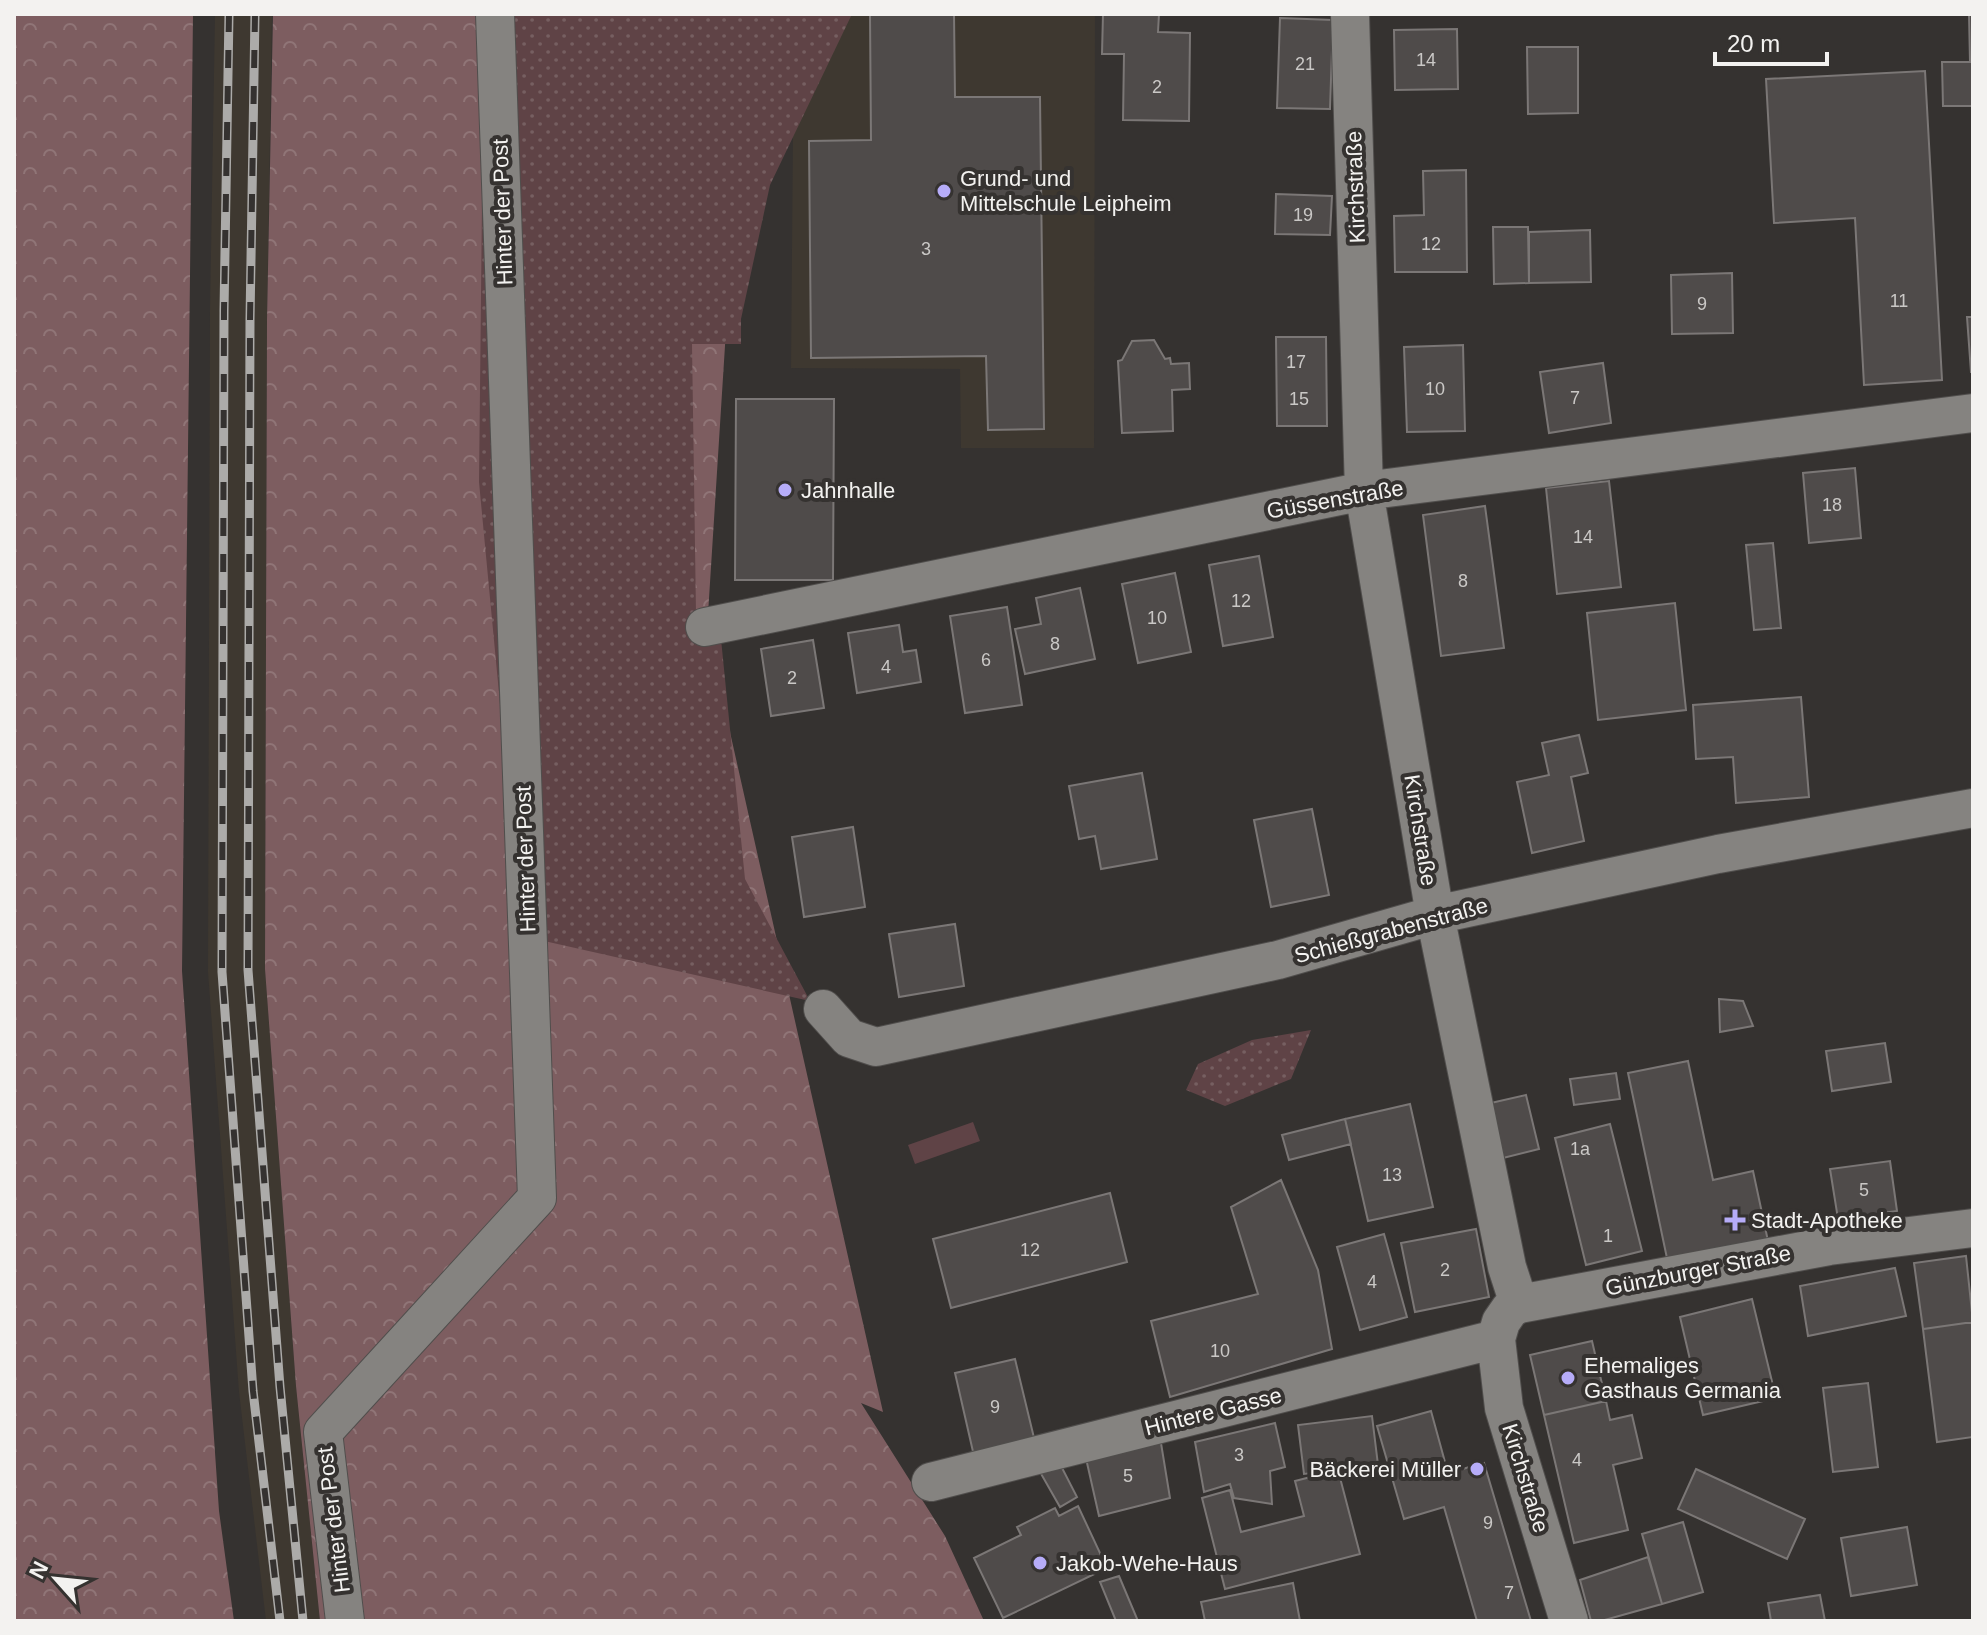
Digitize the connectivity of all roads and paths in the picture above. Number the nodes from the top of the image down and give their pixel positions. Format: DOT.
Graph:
graph roads {
  1 [pos="495,14"];
  2 [pos="1350,14"];
  3 [pos="1973,413"];
  4 [pos="1364,491"];
  5 [pos="705,627"];
  6 [pos="1973,808"];
  7 [pos="1435,915"];
  8 [pos="823,1009"];
  9 [pos="1973,1228"];
  10 [pos="1519,1304"];
  11 [pos="1496,1339"];
  12 [pos="931,1482"];
  13 [pos="345,1621"];
  14 [pos="1569,1621"];
  1 -- 13 [label="street, Hinter der Post"];
  2 -- 4 [label="street, Kirchstraße"];
  3 -- 4 [label="street, Güssenstraße"];
  4 -- 5 [label="street, Güssenstraße"];
  4 -- 7 [label="street, Kirchstraße"];
  6 -- 7 [label="street, Schießgrabenstraße"];
  7 -- 8 [label="street, Schießgrabenstraße"];
  7 -- 10 [label="street, Kirchstraße"];
  9 -- 10 [label="street, Günzburger Straße"];
  10 -- 11 [label="street"];
  11 -- 12 [label="street, Hintere Gasse"];
  11 -- 14 [label="street, Kirchstraße"];
}
